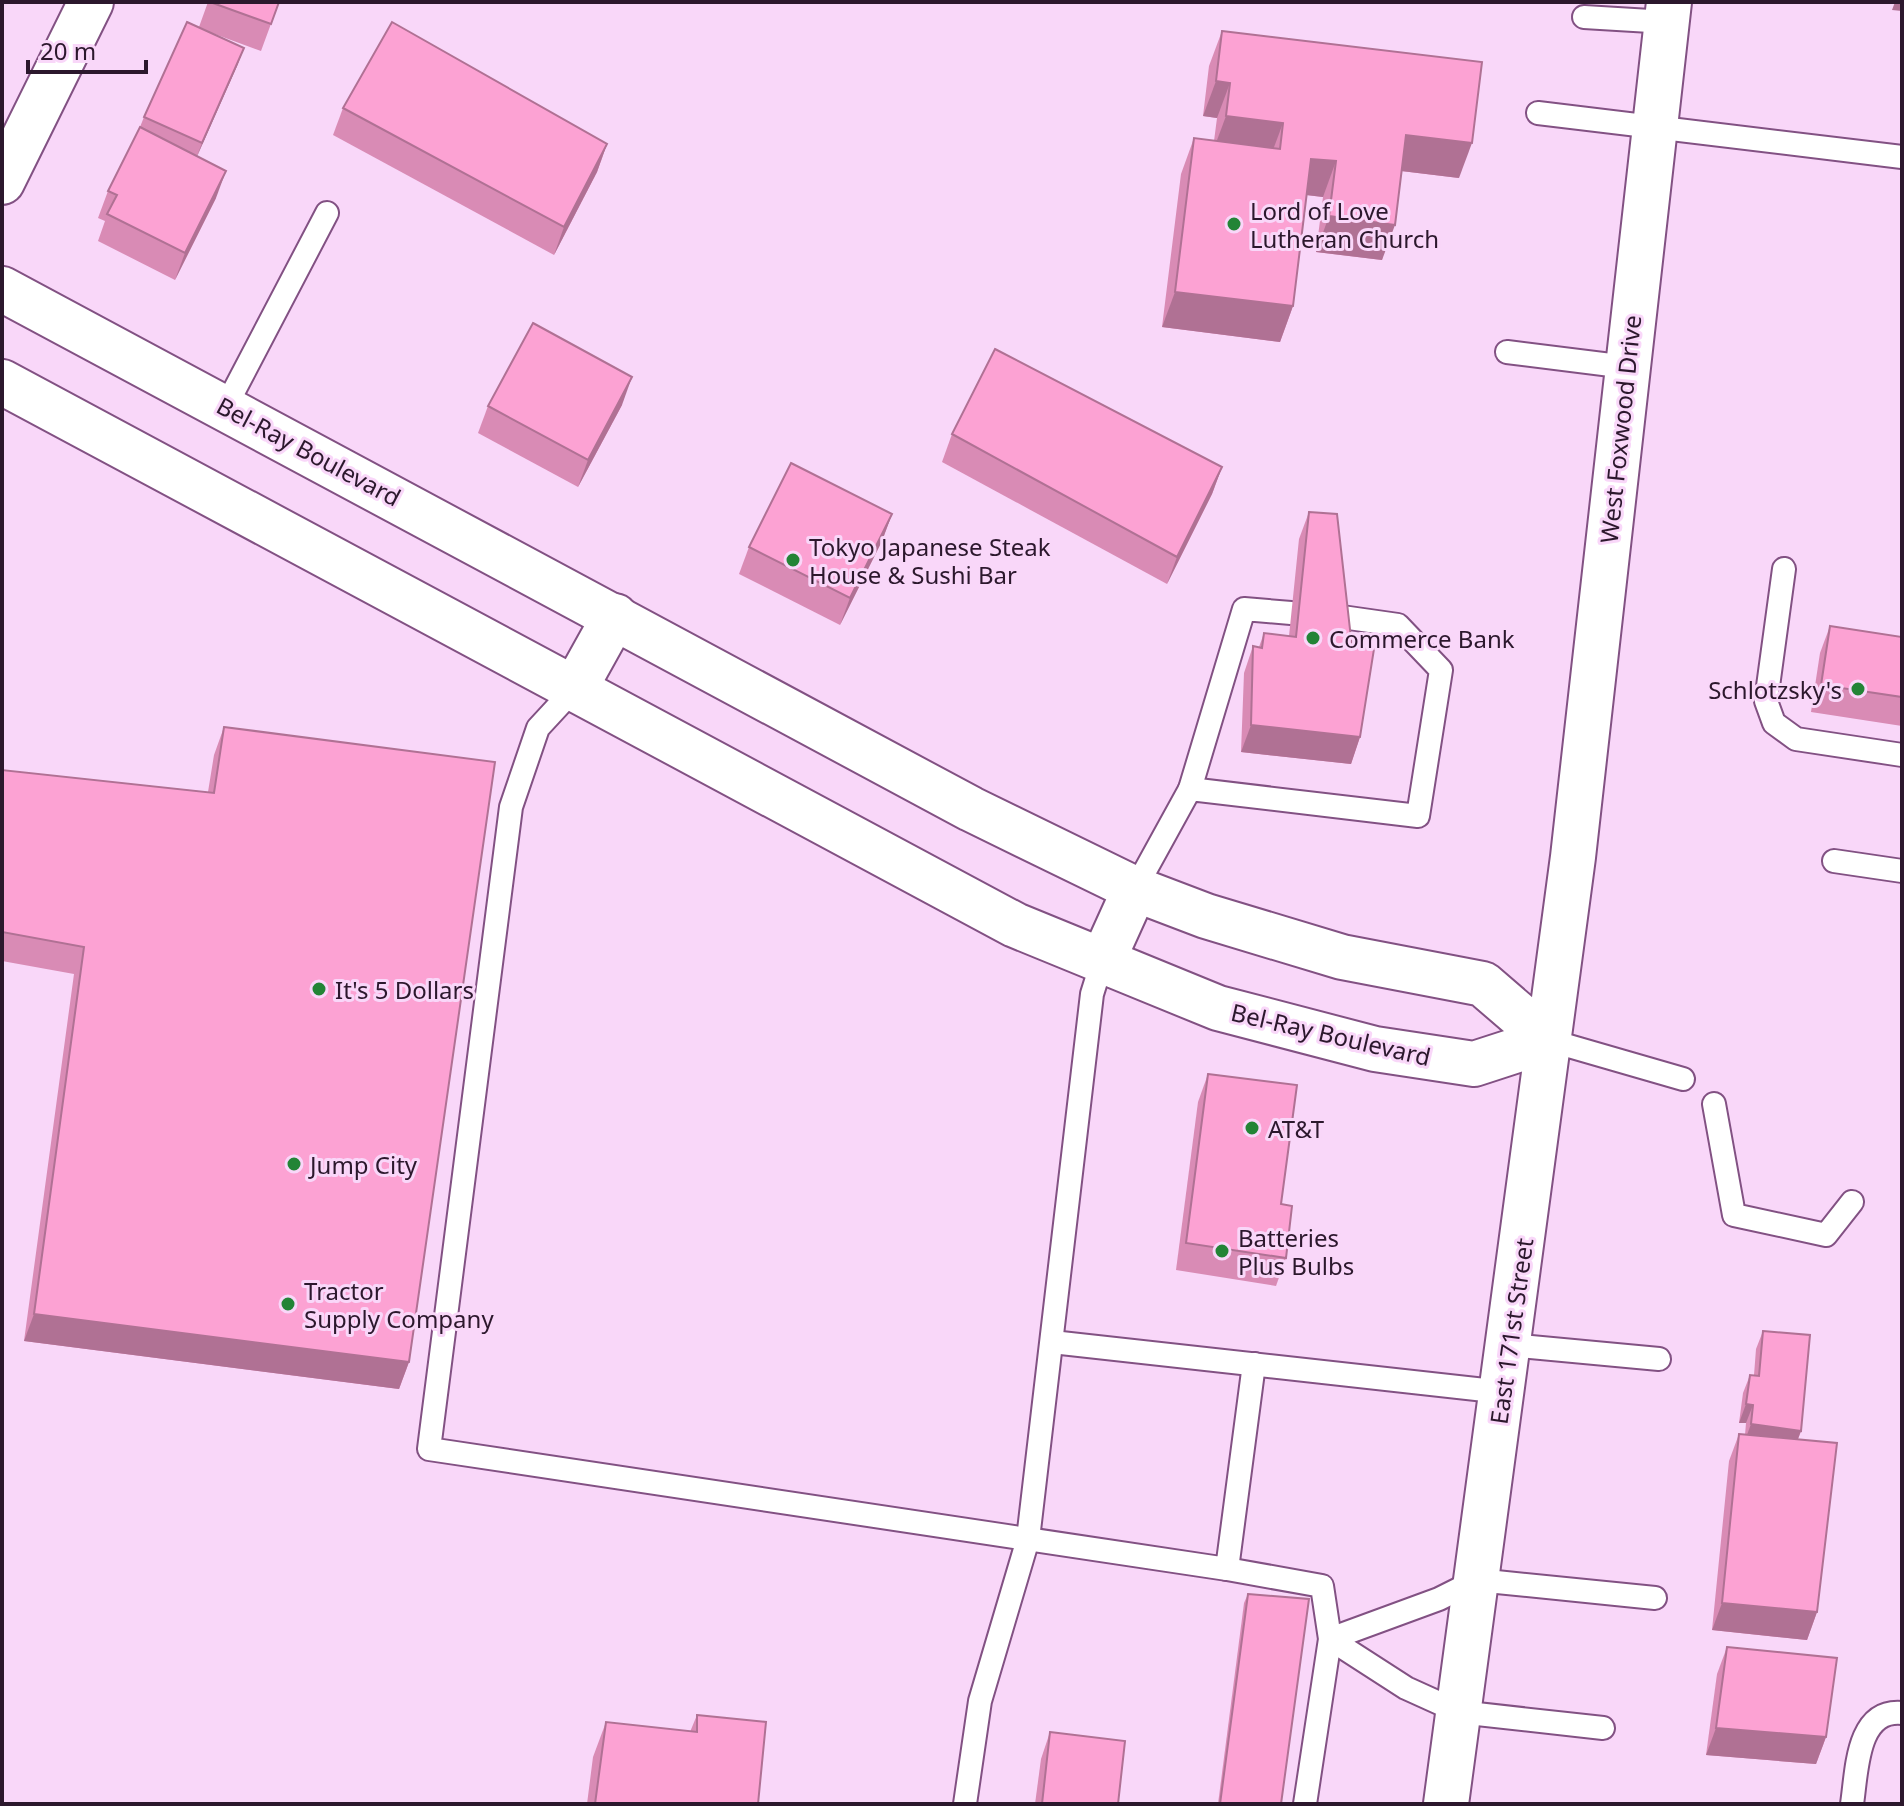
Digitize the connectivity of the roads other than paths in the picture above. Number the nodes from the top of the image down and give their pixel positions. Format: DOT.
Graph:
graph roads {
  1 [pos="91,2"];
  2 [pos="1668,12"];
  3 [pos="1584,17"];
  4 [pos="1538,113"];
  5 [pos="1654,127"];
  6 [pos="1902,157"];
  7 [pos="2,182"];
  8 [pos="327,213"];
  9 [pos="2,289"];
  10 [pos="1507,352"];
  11 [pos="1627,367"];
  12 [pos="2,382"];
  13 [pos="226,406"];
  14 [pos="1784,569"];
  15 [pos="1291,613"];
  16 [pos="615,616"];
  17 [pos="1335,616"];
  18 [pos="575,688"];
  19 [pos="1902,755"];
  20 [pos="1190,789"];
  21 [pos="1573,857"];
  22 [pos="1834,861"];
  23 [pos="1902,871"];
  24 [pos="1135,889"];
  25 [pos="1102,962"];
  26 [pos="1548,1040"];
  27 [pos="1683,1079"];
  28 [pos="1714,1104"];
  29 [pos="1852,1202"];
  30 [pos="1052,1342"];
  31 [pos="1509,1345"];
  32 [pos="1659,1359"];
  33 [pos="1254,1364"];
  34 [pos="1503,1392"];
  35 [pos="1028,1539"];
  36 [pos="1227,1569"];
  37 [pos="1477,1580"];
  38 [pos="1655,1598"];
  39 [pos="1330,1639"];
  40 [pos="1459,1712"];
  41 [pos="1902,1713"];
  42 [pos="1603,1728"];
  43 [pos="965,1804"];
  44 [pos="1305,1804"];
  45 [pos="1446,1804"];
  46 [pos="1852,1804"];
  1 -- 7 [label="street"];
  2 -- 3 [label="lane"];
  2 -- 5 [label="street, West Foxwood Drive"];
  4 -- 5 [label="lane"];
  5 -- 6 [label="lane"];
  5 -- 11 [label="street, West Foxwood Drive"];
  8 -- 13 [label="lane"];
  9 -- 13 [label="street, Bel-Ray Boulevard"];
  10 -- 11 [label="lane"];
  11 -- 21 [label="street, West Foxwood Drive"];
  12 -- 18 [label="street, Bel-Ray Boulevard"];
  13 -- 16 [label="street, Bel-Ray Boulevard"];
  14 -- 19 [label="lane"];
  15 -- 20 [label="lane"];
  16 -- 18 [label="street"];
  16 -- 24 [label="street, Bel-Ray Boulevard"];
  17 -- 20 [label="lane"];
  18 -- 25 [label="street, Bel-Ray Boulevard"];
  18 -- 35 [label="lane"];
  20 -- 24 [label="lane"];
  21 -- 26 [label="street, East 171st Street"];
  22 -- 23 [label="lane"];
  24 -- 25 [label="street"];
  24 -- 26 [label="street, Bel-Ray Boulevard"];
  25 -- 26 [label="street, Bel-Ray Boulevard"];
  25 -- 30 [label="lane"];
  26 -- 27 [label="lane"];
  26 -- 31 [label="street, East 171st Street"];
  28 -- 29 [label="lane"];
  30 -- 33 [label="lane"];
  30 -- 35 [label="lane"];
  31 -- 32 [label="lane"];
  31 -- 34 [label="street, East 171st Street"];
  33 -- 34 [label="lane"];
  33 -- 36 [label="lane"];
  34 -- 37 [label="street, East 171st Street"];
  35 -- 36 [label="lane"];
  35 -- 43 [label="lane"];
  36 -- 39 [label="lane"];
  37 -- 38 [label="lane"];
  37 -- 39 [label="lane"];
  37 -- 40 [label="street, East 171st Street"];
  39 -- 40 [label="lane"];
  39 -- 44 [label="lane"];
  40 -- 42 [label="lane"];
  40 -- 45 [label="street, East 171st Street"];
  41 -- 46 [label="lane"];
}
